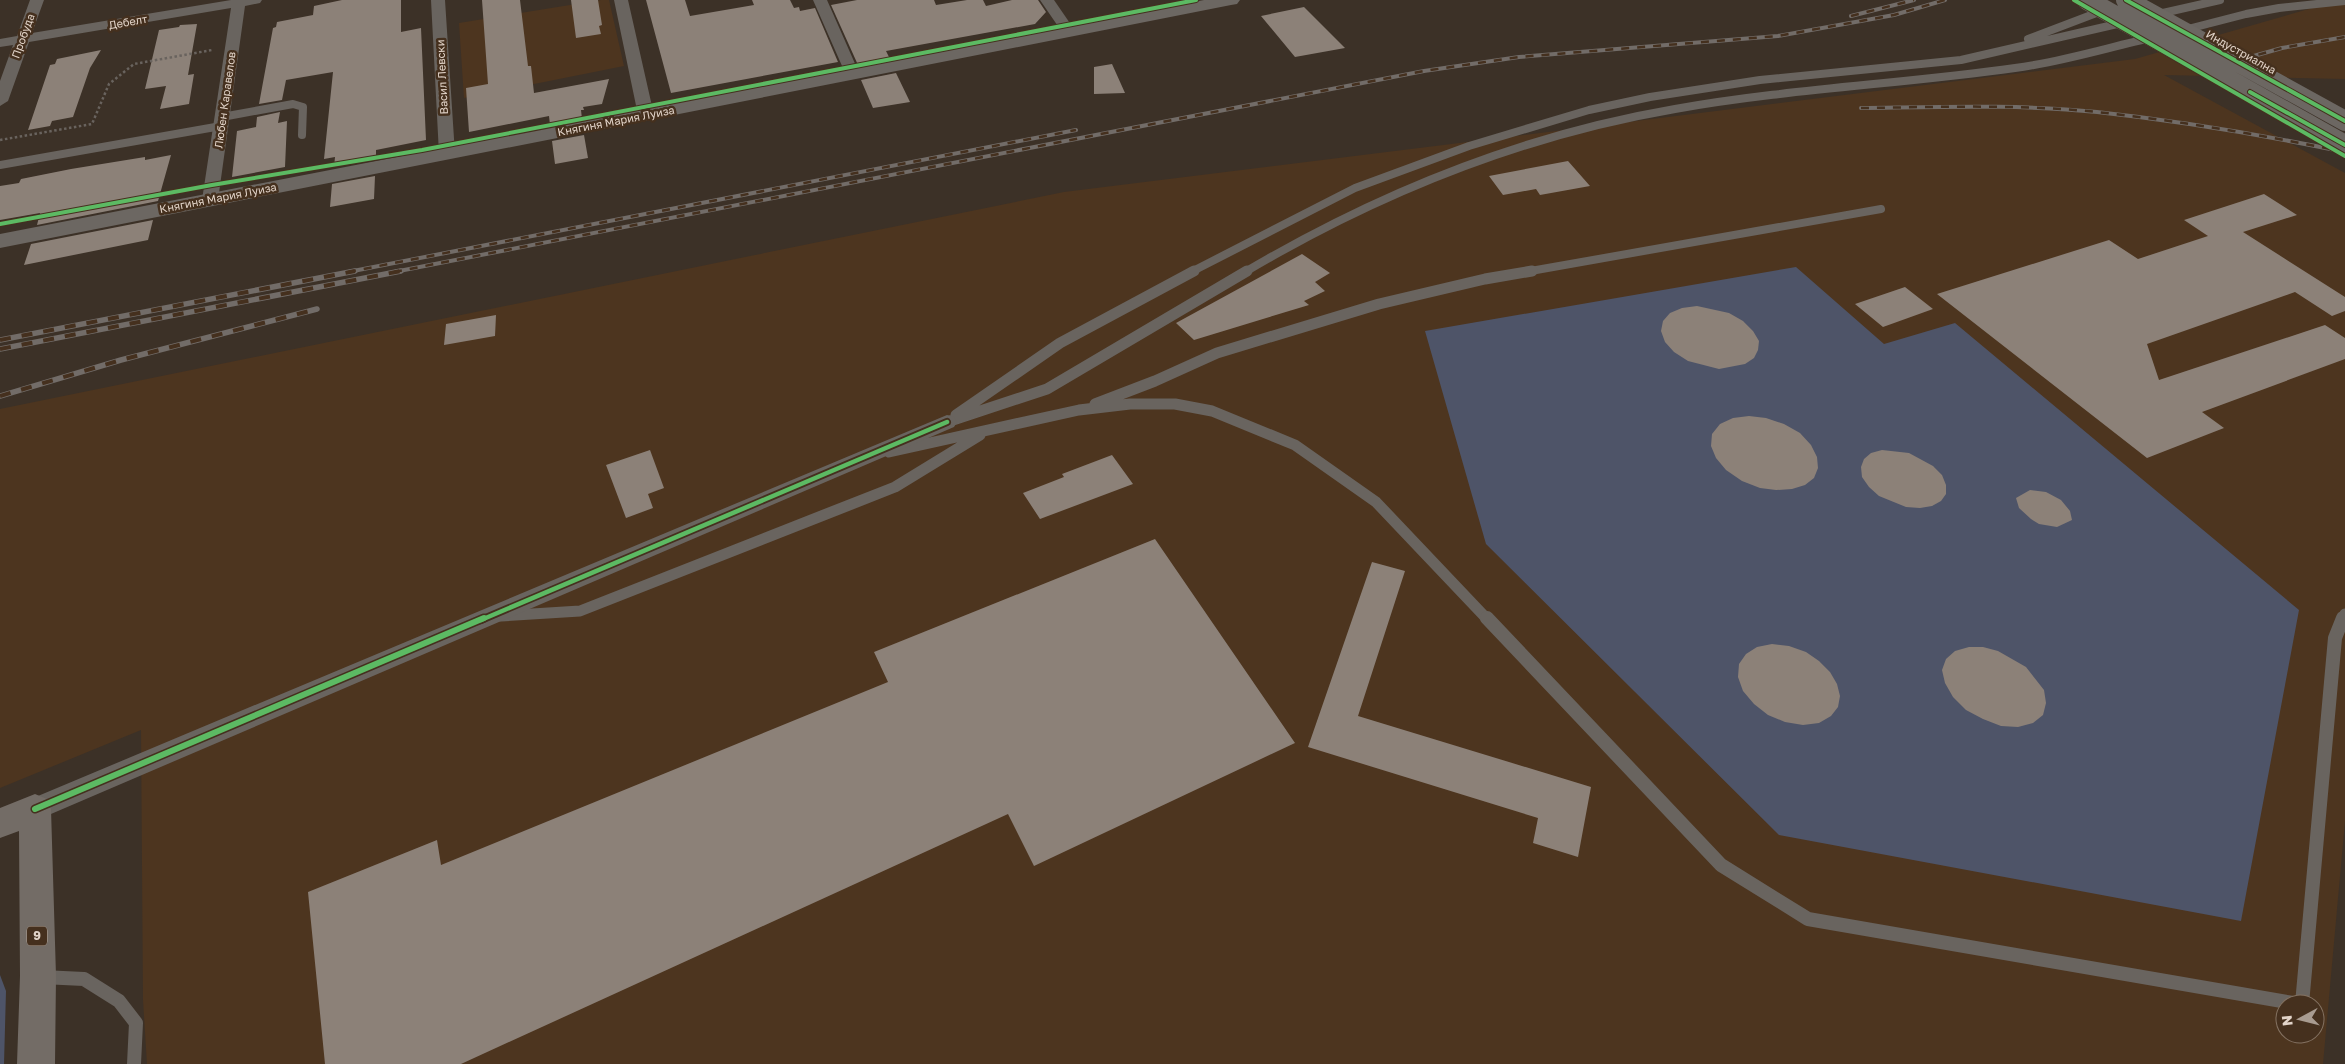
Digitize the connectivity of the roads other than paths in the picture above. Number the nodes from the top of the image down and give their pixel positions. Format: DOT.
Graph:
graph roads {
  1 [pos="37,0"];
  2 [pos="255,0"];
  3 [pos="438,0"];
  4 [pos="621,0"];
  5 [pos="820,0"];
  6 [pos="1047,0"];
  7 [pos="1231,0"];
  8 [pos="2087,0"];
  9 [pos="2126,0"];
  10 [pos="2132,0"];
  11 [pos="2220,0"];
  12 [pos="2295,0"];
  13 [pos="238,1"];
  14 [pos="2345,1"];
  15 [pos="2246,14"];
  16 [pos="1069,32"];
  17 [pos="21,40"];
  18 [pos="0,43"];
  19 [pos="1982,56"];
  20 [pos="853,75"];
  21 [pos="0,101"];
  22 [pos="646,115"];
  23 [pos="2345,121"];
  24 [pos="222,122"];
  25 [pos="302,135"];
  26 [pos="2345,145"];
  27 [pos="446,154"];
  28 [pos="0,165"];
  29 [pos="210,200"];
  30 [pos="1880,209"];
  31 [pos="0,241"];
  32 [pos="1079,410"];
  33 [pos="947,422"];
  34 [pos="988,430"];
  35 [pos="858,458"];
  36 [pos="2345,614"];
  37 [pos="484,617"];
  38 [pos="35,809"];
  39 [pos="0,823"];
  40 [pos="38,976"];
  41 [pos="2301,994"];
  42 [pos="2275,1000"];
  43 [pos="36,1064"];
  44 [pos="134,1064"];
  1 -- 17 [label="street, Пробуда"];
  2 -- 13 [label="street, Дебелт"];
  3 -- 27 [label="street, Васил Левски"];
  4 -- 22 [label="street"];
  5 -- 20 [label="street"];
  6 -- 16 [label="street"];
  7 -- 16 [label="main road, Княгиня Мария Луиза"];
  8 -- 26 [label="main road, bridge"];
  9 -- 23 [label="main road, Индустриална, bridge"];
  10 -- 19 [label="lane"];
  11 -- 19 [label="lane"];
  12 -- 15 [label="lane"];
  13 -- 17 [label="street, Дебелт"];
  13 -- 24 [label="street, Любен Каравелов"];
  14 -- 15 [label="lane"];
  15 -- 33 [label="lane"];
  16 -- 20 [label="main road, Княгиня Мария Луиза"];
  17 -- 18 [label="street, Дебелт"];
  17 -- 21 [label="street, Пробуда"];
  19 -- 33 [label="lane"];
  20 -- 22 [label="main road, Княгиня Мария Луиза"];
  22 -- 27 [label="main road, Княгиня Мария Луиза"];
  24 -- 25 [label="lane"];
  24 -- 28 [label="lane"];
  24 -- 29 [label="street, Любен Каравелов"];
  27 -- 29 [label="main road, Княгиня Мария Луиза"];
  29 -- 31 [label="main road, Княгиня Мария Луиза"];
  30 -- 32 [label="lane"];
  32 -- 34 [label="lane"];
  32 -- 42 [label="lane"];
  33 -- 35 [label="street"];
  34 -- 35 [label="lane"];
  34 -- 37 [label="lane"];
  35 -- 37 [label="street"];
  36 -- 41 [label="lane"];
  37 -- 38 [label="street"];
  38 -- 39 [label="highway"];
  38 -- 40 [label="highway, 9"];
  40 -- 43 [label="highway, 9"];
  40 -- 44 [label="lane"];
}
